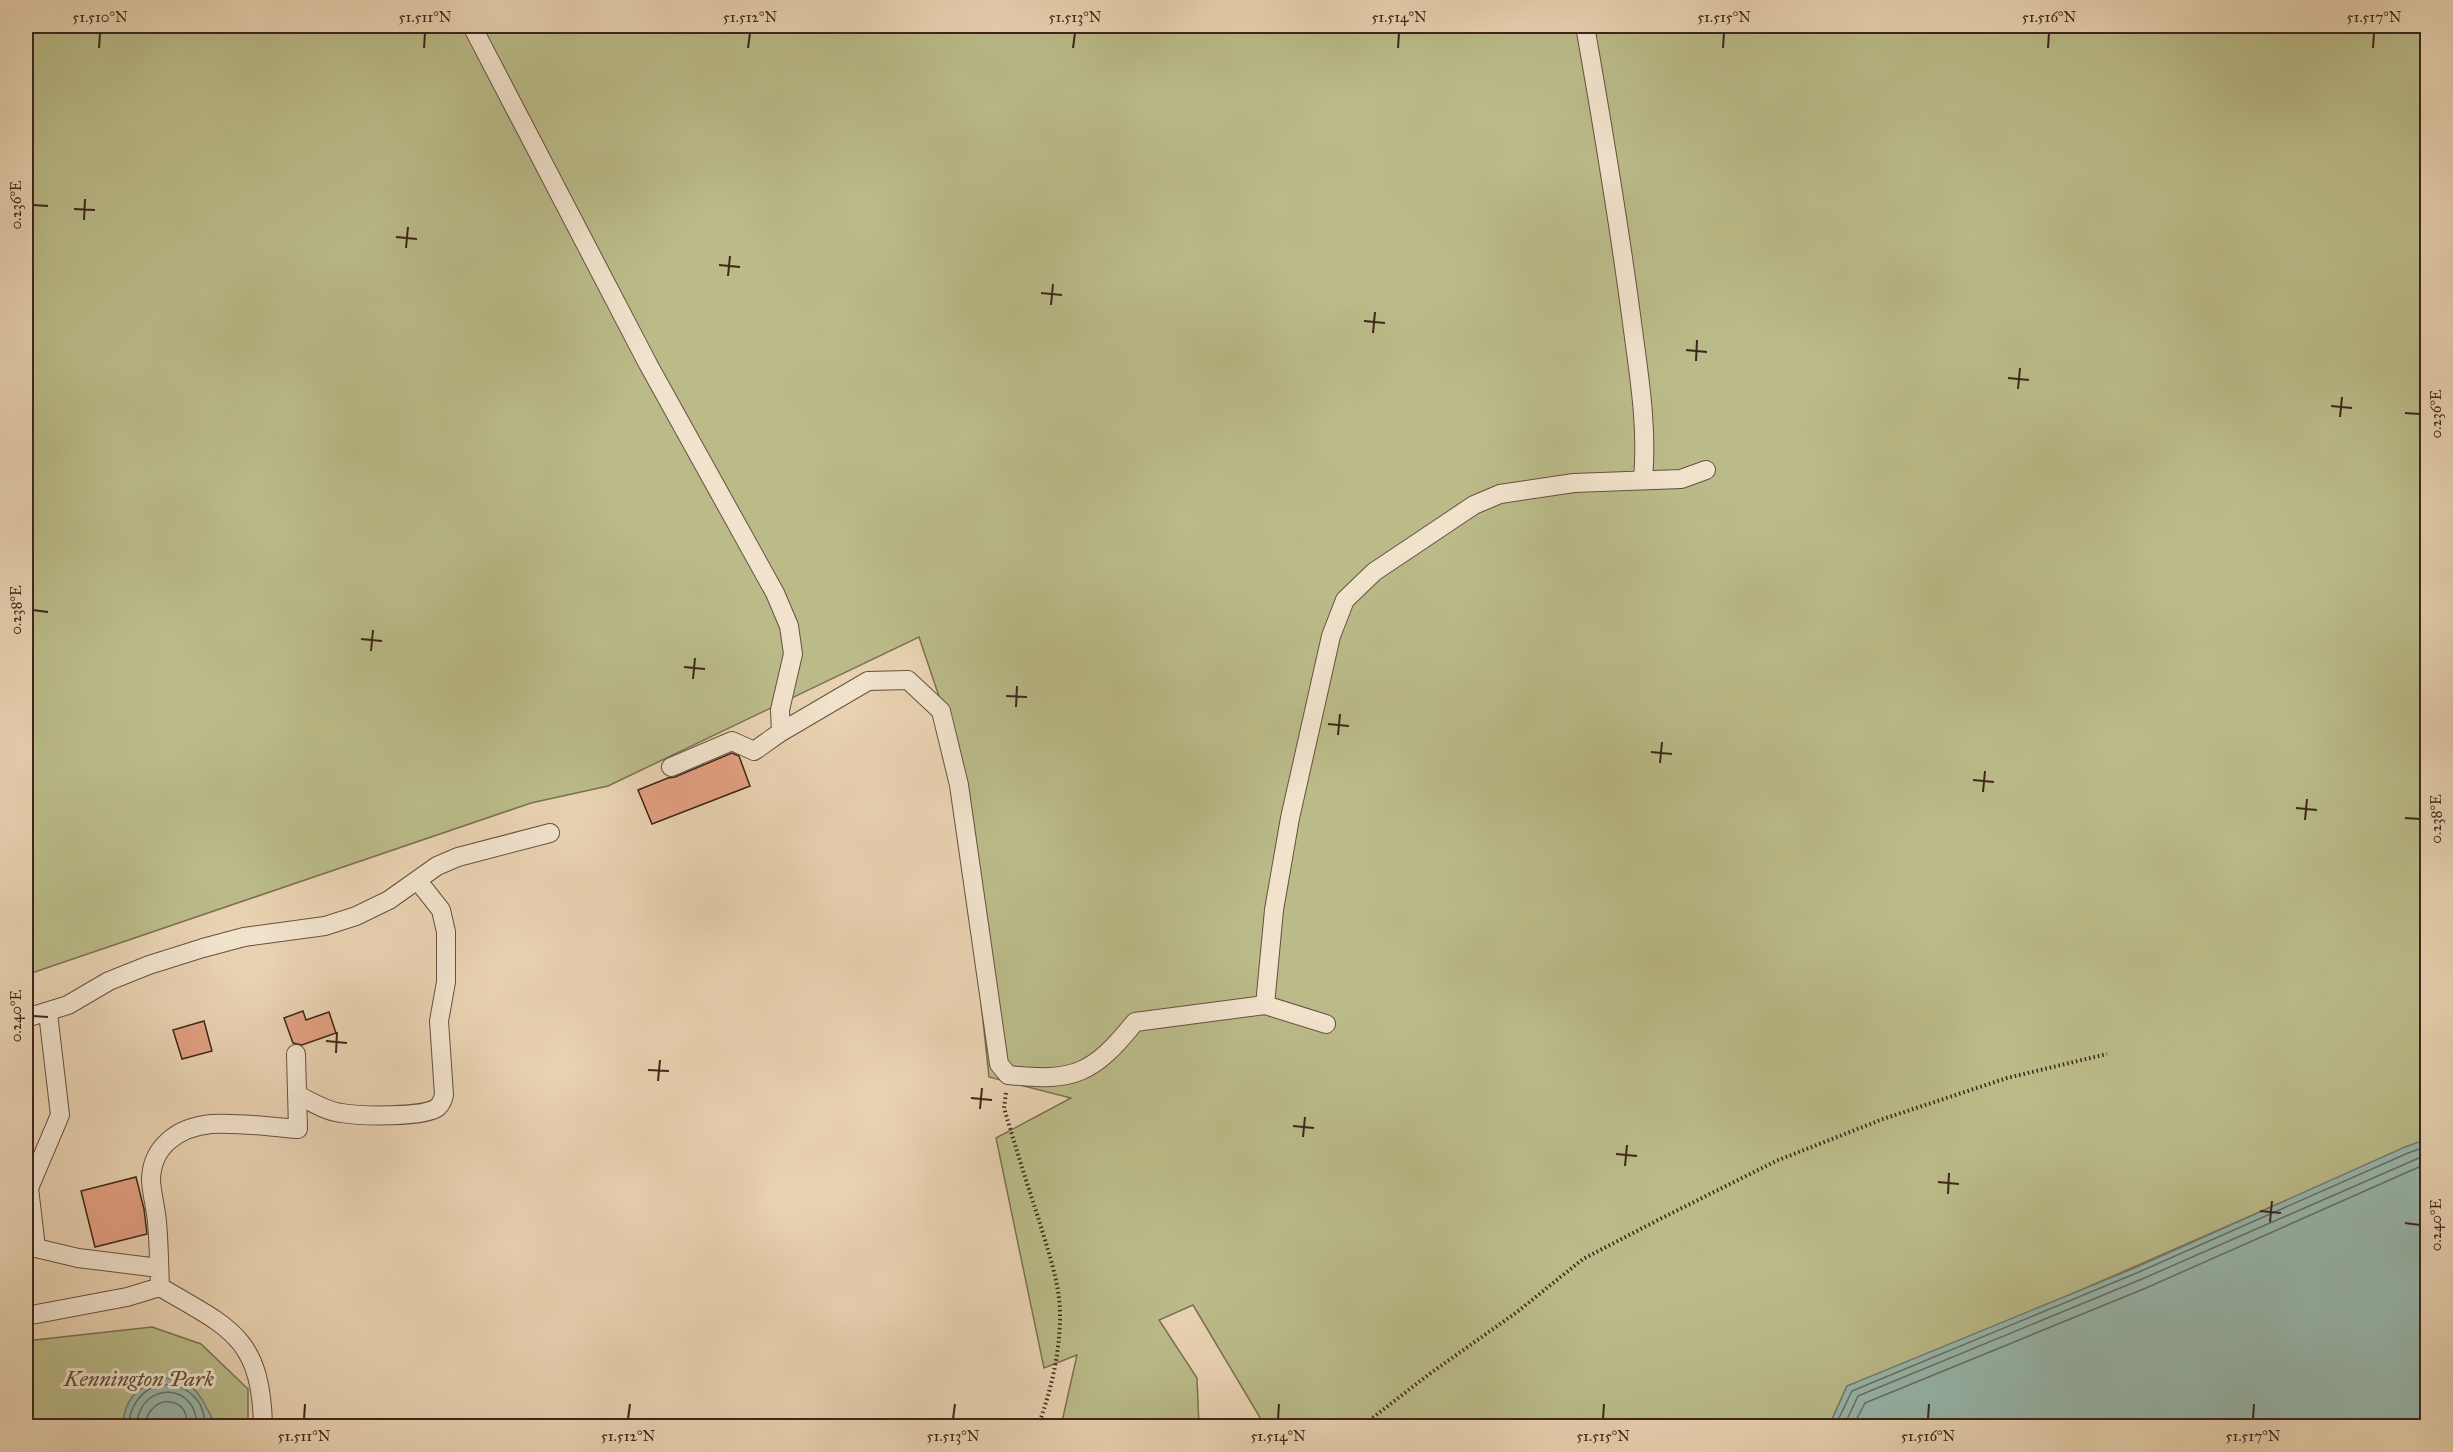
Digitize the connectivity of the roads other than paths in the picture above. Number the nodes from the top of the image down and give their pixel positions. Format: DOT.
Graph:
graph roads {
  1 [pos="472,26"];
  2 [pos="1585,26"];
  3 [pos="1706,470"];
  4 [pos="1643,479"];
  5 [pos="782,732"];
  6 [pos="671,767"];
  7 [pos="550,833"];
  8 [pos="418,881"];
  9 [pos="1265,1005"];
  10 [pos="48,1013"];
  11 [pos="26,1018"];
  12 [pos="1326,1024"];
  13 [pos="296,1054"];
  14 [pos="298,1095"];
  15 [pos="31,1248"];
  16 [pos="159,1268"];
  17 [pos="160,1287"];
  18 [pos="26,1316"];
  19 [pos="263,1426"];
  1 -- 5 [label="street"];
  2 -- 4 [label="street"];
  3 -- 4 [label="street"];
  4 -- 9 [label="street"];
  5 -- 6 [label="street"];
  5 -- 9 [label="street"];
  7 -- 8 [label="street"];
  8 -- 10 [label="street"];
  8 -- 14 [label="street"];
  9 -- 12 [label="street"];
  10 -- 11 [label="street"];
  10 -- 15 [label="street"];
  13 -- 14 [label="street"];
  14 -- 16 [label="street"];
  15 -- 16 [label="street"];
  16 -- 17 [label="street"];
  17 -- 18 [label="street"];
  17 -- 19 [label="street"];
}
